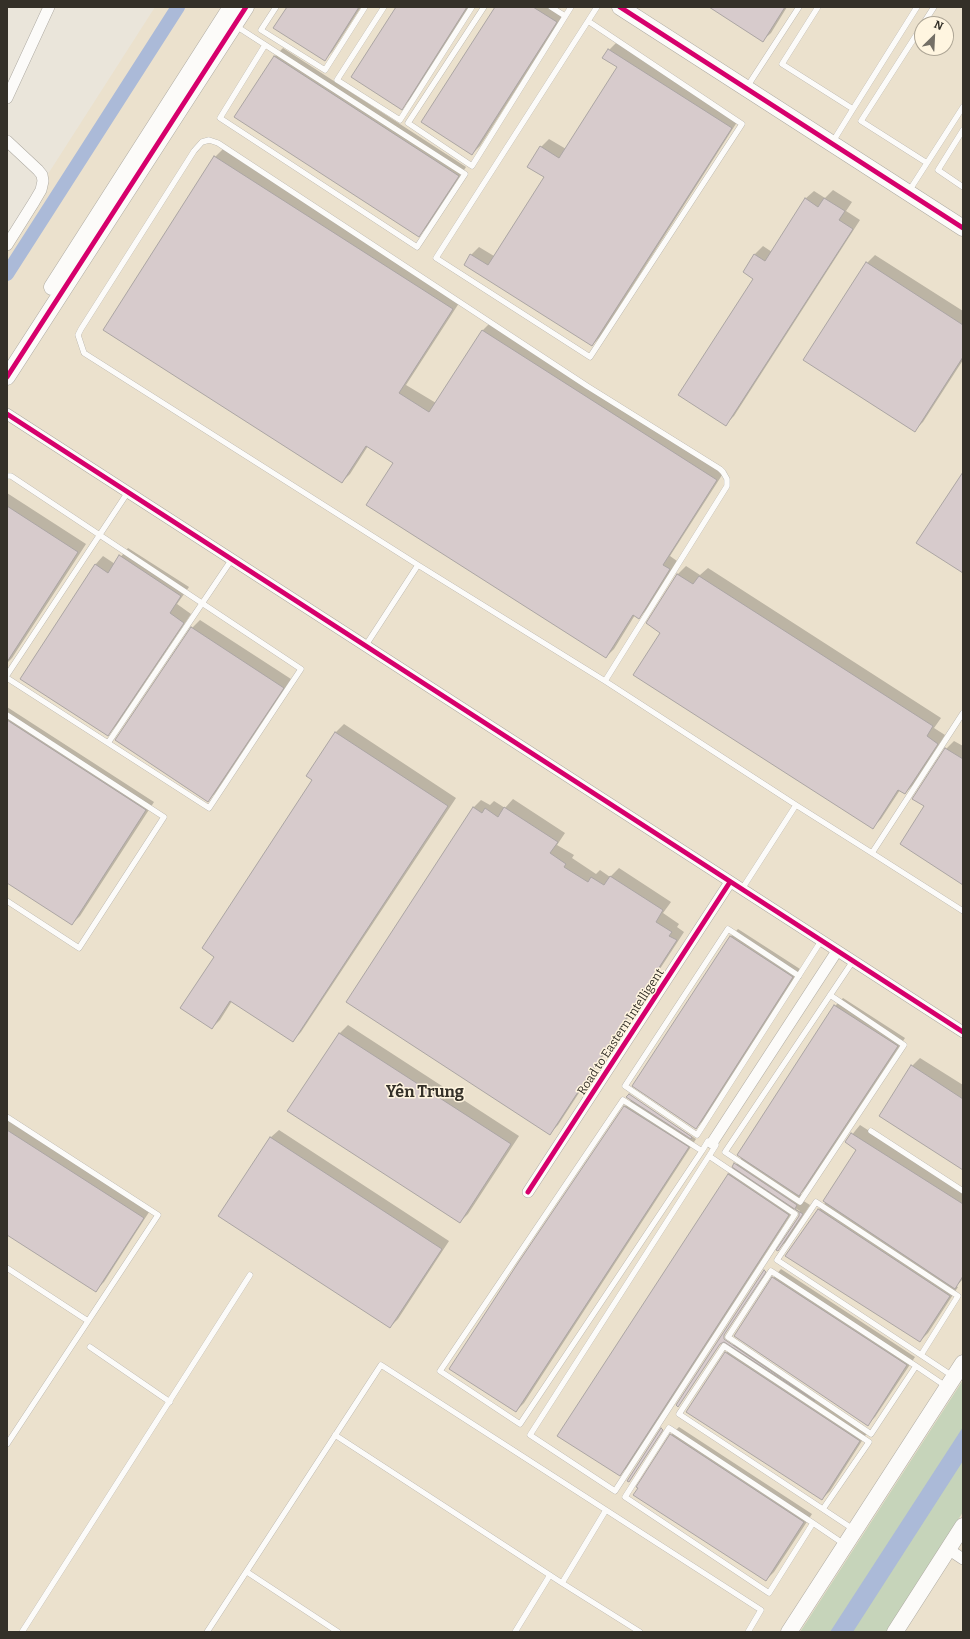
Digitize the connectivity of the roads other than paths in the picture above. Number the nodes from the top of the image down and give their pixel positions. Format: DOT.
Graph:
graph roads {
  1 [pos="49,7"];
  2 [pos="231,7"];
  3 [pos="246,7"];
  4 [pos="276,7"];
  5 [pos="365,7"];
  6 [pos="384,7"];
  7 [pos="472,7"];
  8 [pos="484,7"];
  9 [pos="550,7"];
  10 [pos="571,7"];
  11 [pos="597,7"];
  12 [pos="620,7"];
  13 [pos="799,7"];
  14 [pos="818,7"];
  15 [pos="917,7"];
  16 [pos="934,7"];
  17 [pos="565,16"];
  18 [pos="928,16"];
  19 [pos="588,21"];
  20 [pos="234,25"];
  21 [pos="914,39"];
  22 [pos="265,45"];
  23 [pos="746,88"];
  24 [pos="7,98"];
  25 [pos="963,107"];
  26 [pos="853,109"];
  27 [pos="963,130"];
  28 [pos="7,141"];
  29 [pos="832,144"];
  30 [pos="927,163"];
  31 [pos="963,187"];
  32 [pos="908,193"];
  33 [pos="963,228"];
  34 [pos="7,245"];
  35 [pos="7,357"];
  36 [pos="7,377"];
  37 [pos="7,414"];
  38 [pos="7,476"];
  39 [pos="128,492"];
  40 [pos="100,534"];
  41 [pos="232,559"];
  42 [pos="418,565"];
  43 [pos="202,603"];
  44 [pos="366,645"];
  45 [pos="7,676"];
  46 [pos="605,681"];
  47 [pos="963,713"];
  48 [pos="7,715"];
  49 [pos="108,743"];
  50 [pos="796,806"];
  51 [pos="872,853"];
  52 [pos="730,882"];
  53 [pos="741,889"];
  54 [pos="7,901"];
  55 [pos="963,911"];
  56 [pos="822,941"];
  57 [pos="837,951"];
  58 [pos="853,961"];
  59 [pos="799,976"];
  60 [pos="830,995"];
  61 [pos="963,1032"];
  62 [pos="7,1117"];
  63 [pos="871,1131"];
  64 [pos="712,1143"];
  65 [pos="702,1151"];
  66 [pos="709,1156"];
  67 [pos="963,1191"];
  68 [pos="528,1192"];
  69 [pos="7,1268"];
  70 [pos="250,1275"];
  71 [pos="88,1321"];
  72 [pos="90,1347"];
  73 [pos="920,1355"];
  74 [pos="963,1363"];
  75 [pos="916,1366"];
  76 [pos="951,1382"];
  77 [pos="170,1402"];
  78 [pos="335,1435"];
  79 [pos="7,1444"];
  80 [pos="606,1510"];
  81 [pos="823,1510"];
  82 [pos="813,1523"];
  83 [pos="963,1526"];
  84 [pos="855,1530"];
  85 [pos="846,1545"];
  86 [pos="948,1549"];
  87 [pos="963,1559"];
  88 [pos="246,1572"];
  89 [pos="550,1575"];
  90 [pos="562,1583"];
  91 [pos="22,1632"];
  92 [pos="207,1632"];
  93 [pos="338,1632"];
  94 [pos="515,1632"];
  95 [pos="640,1632"];
  96 [pos="748,1632"];
  97 [pos="789,1632"];
  98 [pos="895,1632"];
  1 -- 24 [label="street"];
  2 -- 35 [label="street"];
  3 -- 20 [label="street"];
  4 -- 5 [label="lane"];
  6 -- 7 [label="lane"];
  8 -- 17 [label="lane"];
  9 -- 17 [label="lane"];
  10 -- 17 [label="lane"];
  11 -- 19 [label="lane"];
  12 -- 23 [label="street"];
  13 -- 23 [label="lane"];
  14 -- 26 [label="lane"];
  15 -- 26 [label="lane"];
  16 -- 18 [label="lane"];
  19 -- 19 [label="lane"];
  20 -- 22 [label="lane"];
  20 -- 36 [label="street"];
  21 -- 30 [label="lane"];
  22 -- 22 [label="lane"];
  23 -- 29 [label="street"];
  25 -- 30 [label="lane"];
  26 -- 29 [label="lane"];
  27 -- 31 [label="lane"];
  28 -- 34 [label="street"];
  29 -- 32 [label="street"];
  30 -- 32 [label="lane"];
  32 -- 33 [label="street"];
  37 -- 39 [label="street"];
  38 -- 40 [label="lane"];
  39 -- 40 [label="lane"];
  39 -- 41 [label="street"];
  40 -- 43 [label="lane"];
  40 -- 45 [label="lane"];
  41 -- 43 [label="lane"];
  41 -- 44 [label="street"];
  42 -- 44 [label="lane"];
  42 -- 46 [label="lane"];
  42 -- 46 [label="lane"];
  43 -- 49 [label="lane"];
  43 -- 49 [label="lane"];
  44 -- 52 [label="street"];
  45 -- 49 [label="lane"];
  46 -- 50 [label="lane"];
  47 -- 51 [label="lane"];
  48 -- 54 [label="lane"];
  50 -- 51 [label="lane"];
  50 -- 53 [label="lane"];
  51 -- 55 [label="lane"];
  52 -- 53 [label="street"];
  52 -- 68 [label="street, Road to Eastern Intelligent"];
  53 -- 56 [label="street"];
  56 -- 57 [label="street"];
  56 -- 59 [label="lane"];
  57 -- 58 [label="street"];
  57 -- 64 [label="street"];
  58 -- 60 [label="lane"];
  58 -- 61 [label="street"];
  59 -- 59 [label="lane"];
  60 -- 60 [label="lane"];
  62 -- 71 [label="lane"];
  63 -- 67 [label="lane"];
  64 -- 65 [label="lane"];
  64 -- 66 [label="lane"];
  65 -- 65 [label="lane"];
  66 -- 66 [label="lane"];
  69 -- 71 [label="lane"];
  70 -- 77 [label="lane"];
  71 -- 79 [label="lane"];
  72 -- 77 [label="lane"];
  73 -- 73 [label="lane"];
  73 -- 76 [label="lane"];
  74 -- 76 [label="street"];
  75 -- 75 [label="lane"];
  75 -- 76 [label="lane"];
  76 -- 84 [label="street"];
  77 -- 91 [label="lane"];
  78 -- 80 [label="lane"];
  78 -- 88 [label="lane"];
  78 -- 89 [label="lane"];
  80 -- 90 [label="lane"];
  80 -- 96 [label="lane"];
  81 -- 81 [label="lane"];
  81 -- 84 [label="lane"];
  82 -- 82 [label="lane"];
  82 -- 85 [label="lane"];
  83 -- 86 [label="street"];
  84 -- 85 [label="street"];
  85 -- 97 [label="street"];
  86 -- 87 [label="street"];
  86 -- 98 [label="street"];
  88 -- 92 [label="lane"];
  88 -- 93 [label="lane"];
  89 -- 90 [label="lane"];
  89 -- 94 [label="lane"];
  90 -- 95 [label="lane"];
}
